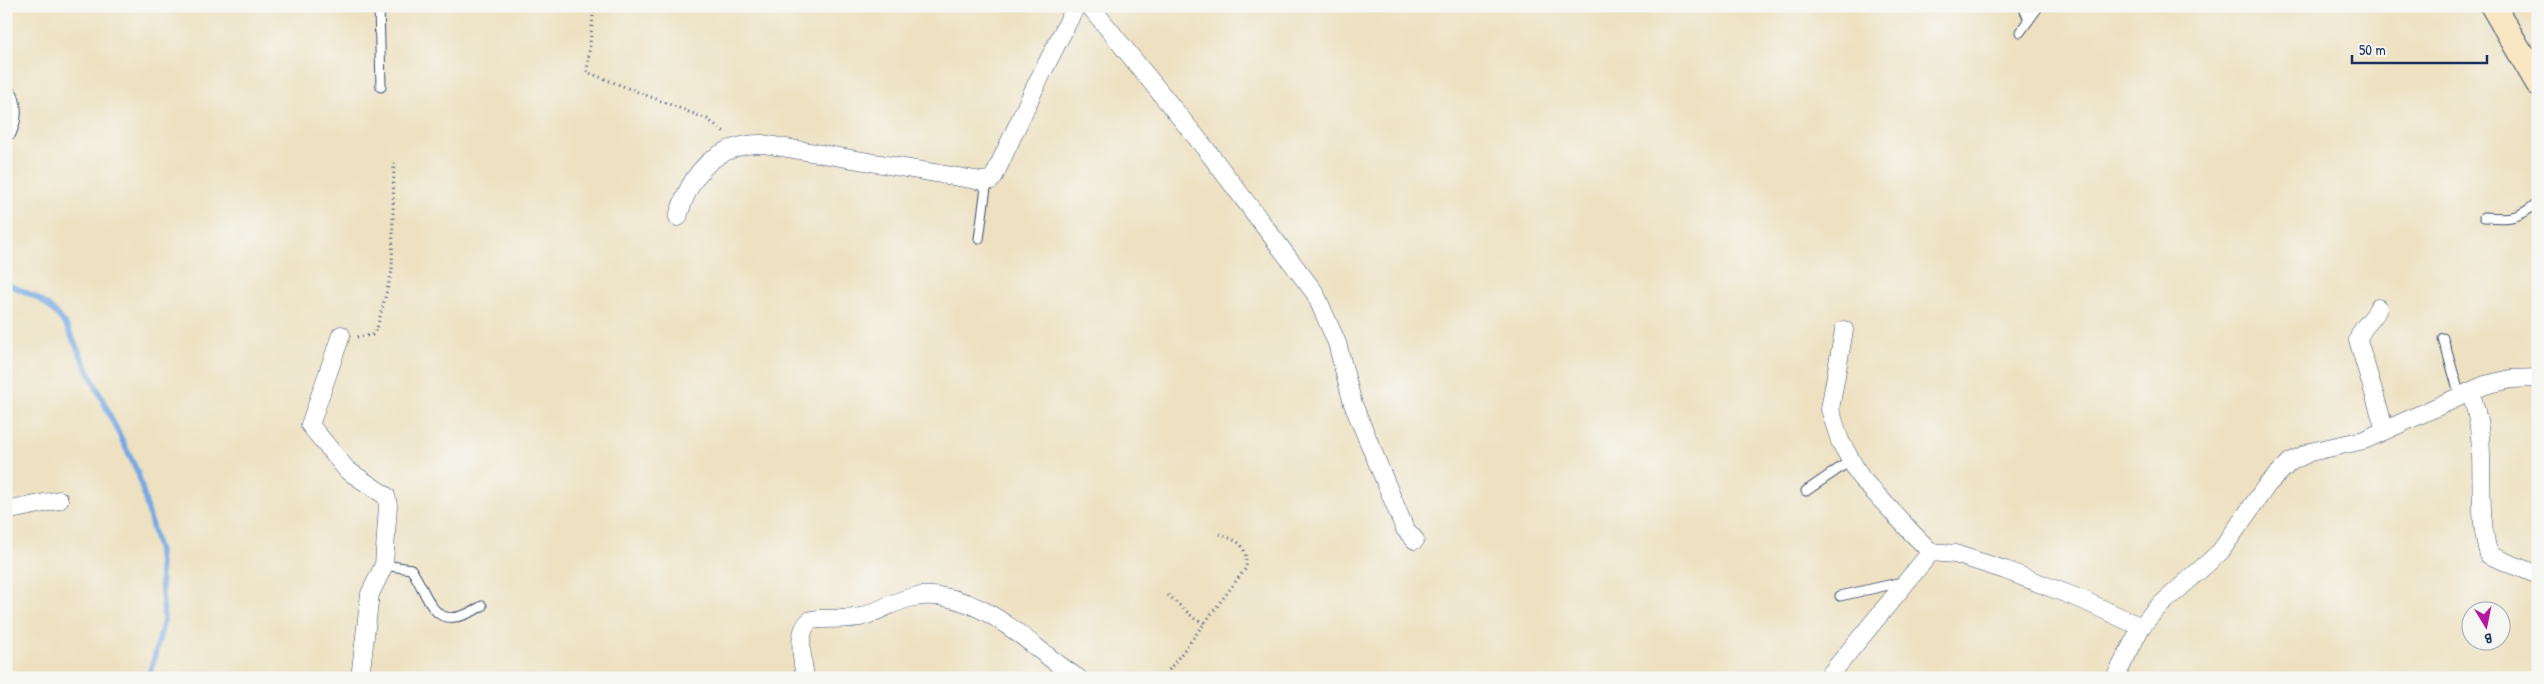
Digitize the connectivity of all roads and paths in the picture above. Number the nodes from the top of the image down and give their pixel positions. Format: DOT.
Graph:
graph roads {
  1 [pos="379,6"];
  2 [pos="594,6"];
  3 [pos="1076,6"];
  4 [pos="1090,6"];
  5 [pos="2023,6"];
  6 [pos="2039,6"];
  7 [pos="2492,6"];
  8 [pos="2029,20"];
  9 [pos="2020,32"];
  10 [pos="2538,83"];
  11 [pos="381,87"];
  12 [pos="6,91"];
  13 [pos="11,134"];
  14 [pos="739,146"];
  15 [pos="394,162"];
  16 [pos="987,180"];
  17 [pos="2538,202"];
  18 [pos="678,217"];
  19 [pos="2484,217"];
  20 [pos="979,239"];
  21 [pos="2378,308"];
  22 [pos="1844,330"];
  23 [pos="342,335"];
  24 [pos="2443,338"];
  25 [pos="2538,378"];
  26 [pos="2465,394"];
  27 [pos="2384,430"];
  28 [pos="1850,461"];
  29 [pos="1806,491"];
  30 [pos="59,500"];
  31 [pos="6,511"];
  32 [pos="1217,534"];
  33 [pos="1415,540"];
  34 [pos="1931,552"];
  35 [pos="384,565"];
  36 [pos="2538,575"];
  37 [pos="1907,580"];
  38 [pos="1168,595"];
  39 [pos="1840,596"];
  40 [pos="482,606"];
  41 [pos="1206,623"];
  42 [pos="2141,627"];
  43 [pos="1829,676"];
  44 [pos="360,678"];
  45 [pos="805,678"];
  46 [pos="1078,678"];
  47 [pos="1163,678"];
  48 [pos="2115,678"];
  1 -- 11 [label="lane"];
  2 -- 14 [label="path"];
  3 -- 16 [label="street"];
  4 -- 33 [label="street"];
  5 -- 8 [label="lane"];
  6 -- 8 [label="lane"];
  7 -- 10 [label="street"];
  8 -- 9 [label="lane"];
  12 -- 13 [label="lane"];
  14 -- 16 [label="street"];
  14 -- 18 [label="street"];
  15 -- 23 [label="path"];
  16 -- 20 [label="lane"];
  17 -- 19 [label="lane"];
  21 -- 27 [label="street"];
  22 -- 28 [label="street"];
  23 -- 35 [label="street"];
  24 -- 26 [label="lane"];
  25 -- 26 [label="street"];
  26 -- 27 [label="street"];
  26 -- 36 [label="street"];
  27 -- 42 [label="street"];
  28 -- 29 [label="lane"];
  28 -- 34 [label="street"];
  30 -- 31 [label="street"];
  32 -- 41 [label="path"];
  34 -- 37 [label="street"];
  34 -- 42 [label="street"];
  35 -- 40 [label="lane"];
  35 -- 44 [label="street"];
  37 -- 39 [label="lane"];
  37 -- 43 [label="street"];
  38 -- 41 [label="path"];
  41 -- 47 [label="path"];
  42 -- 48 [label="street"];
  45 -- 46 [label="street"];
}
